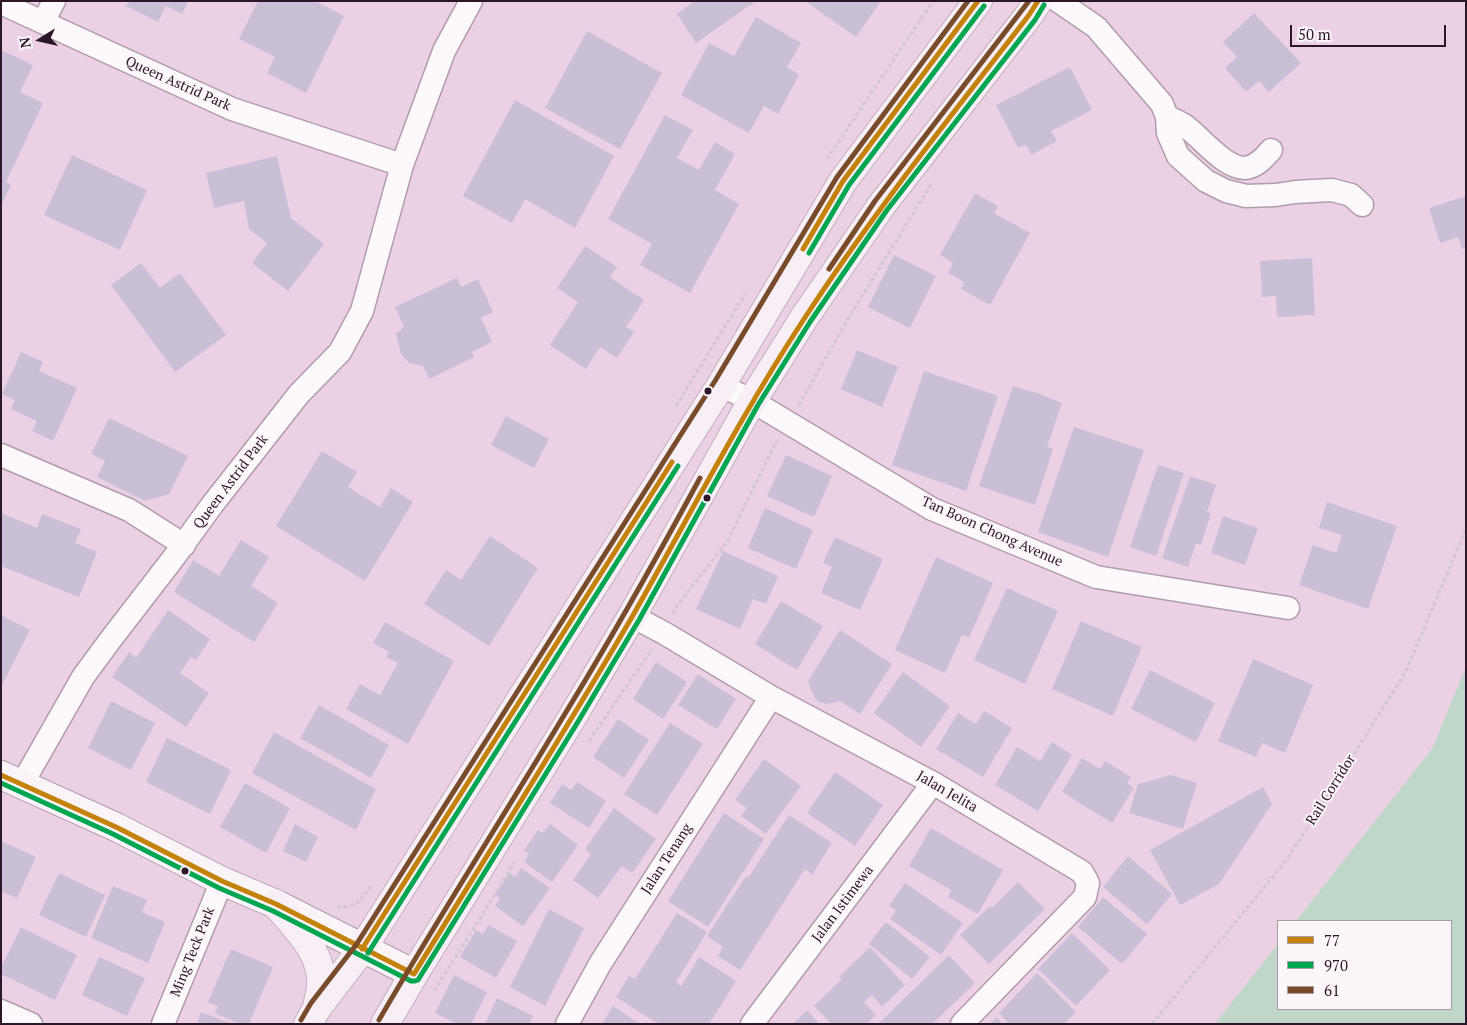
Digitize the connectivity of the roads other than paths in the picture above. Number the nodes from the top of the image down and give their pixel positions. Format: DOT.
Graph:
graph roads {
  1 [pos="54,1"];
  2 [pos="471,1"];
  3 [pos="978,1"];
  4 [pos="1038,1"];
  5 [pos="1058,1"];
  6 [pos="1,3"];
  7 [pos="43,22"];
  8 [pos="1167,116"];
  9 [pos="1271,150"];
  10 [pos="402,165"];
  11 [pos="1362,205"];
  12 [pos="721,385"];
  13 [pos="752,401"];
  14 [pos="1,455"];
  15 [pos="184,545"];
  16 [pos="1288,608"];
  17 [pos="632,616"];
  18 [pos="771,697"];
  19 [pos="12,780"];
  20 [pos="933,784"];
  21 [pos="222,881"];
  22 [pos="276,904"];
  23 [pos="362,949"];
  24 [pos="414,974"];
  25 [pos="1,1010"];
  26 [pos="312,1016"];
  27 [pos="31,1024"];
  28 [pos="164,1024"];
  29 [pos="385,1024"];
  30 [pos="567,1024"];
  31 [pos="752,1024"];
  32 [pos="962,1024"];
  1 -- 7 [label="street"];
  2 -- 10 [label="street, Queen Astrid Park"];
  3 -- 12 [label="main road"];
  4 -- 13 [label="main road"];
  5 -- 8 [label="street"];
  6 -- 7 [label="street, Queen Astrid Park"];
  7 -- 10 [label="street, Queen Astrid Park"];
  8 -- 9 [label="street"];
  8 -- 11 [label="street"];
  10 -- 15 [label="street, Queen Astrid Park"];
  12 -- 13 [label="street, Tan Boon Chong Avenue"];
  12 -- 23 [label="main road"];
  13 -- 16 [label="street, Tan Boon Chong Avenue"];
  13 -- 17 [label="main road"];
  14 -- 15 [label="street"];
  15 -- 19 [label="street, Queen Astrid Park"];
  17 -- 18 [label="street, Jalan Jelita"];
  17 -- 24 [label="main road"];
  18 -- 20 [label="street, Jalan Jelita"];
  18 -- 30 [label="street, Jalan Tenang"];
  19 -- 21 [label="main road"];
  20 -- 31 [label="street, Jalan Istimewa"];
  20 -- 32 [label="street, Jalan Jelita"];
  21 -- 22 [label="main road"];
  21 -- 28 [label="street, Ming Teck Park"];
  22 -- 23 [label="main road"];
  22 -- 26 [label="main road"];
  23 -- 24 [label="main road"];
  23 -- 26 [label="main road"];
  24 -- 29 [label="main road"];
  25 -- 27 [label="street"];
}
